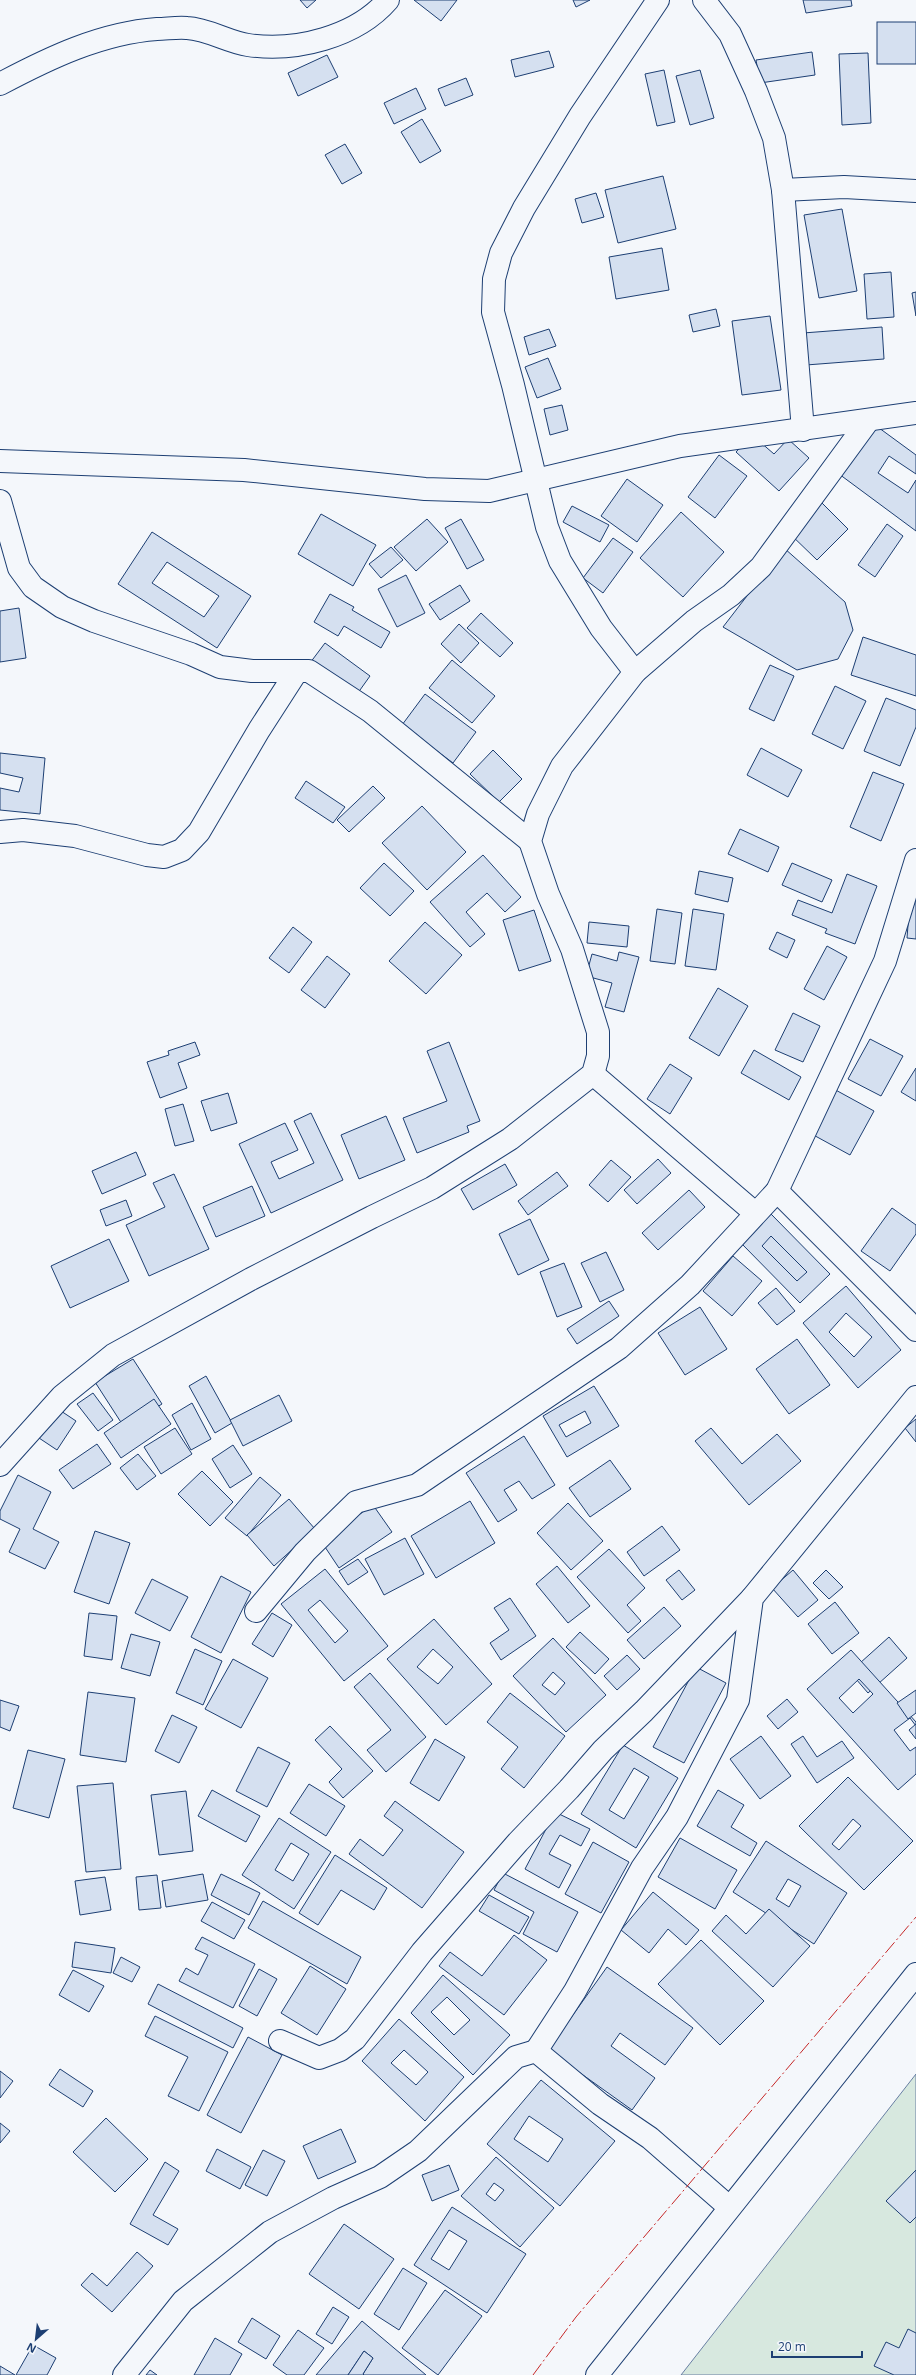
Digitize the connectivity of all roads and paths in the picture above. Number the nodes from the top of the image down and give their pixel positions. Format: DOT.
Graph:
graph roads {
  1 [pos="388,0"];
  2 [pos="658,0"];
  3 [pos="704,0"];
  4 [pos="0,84"];
  5 [pos="783,190"];
  6 [pos="916,191"];
  7 [pos="916,413"];
  8 [pos="868,421"];
  9 [pos="804,430"];
  10 [pos="0,461"];
  11 [pos="536,479"];
  12 [pos="0,501"];
  13 [pos="297,671"];
  14 [pos="635,672"];
  15 [pos="0,832"];
  16 [pos="530,841"];
  17 [pos="916,860"];
  18 [pos="593,1074"];
  19 [pos="778,1191"];
  20 [pos="755,1213"];
  21 [pos="916,1330"];
  22 [pos="916,1397"];
  23 [pos="0,1465"];
  24 [pos="752,1598"];
  25 [pos="256,1611"];
  26 [pos="916,1974"];
  27 [pos="280,2041"];
  28 [pos="536,2051"];
  29 [pos="730,2207"];
  30 [pos="124,2375"];
  31 [pos="597,2375"];
  1 -- 4 [label="main road"];
  2 -- 11 [label="main road"];
  3 -- 5 [label="main road"];
  5 -- 6 [label="main road"];
  5 -- 9 [label="main road"];
  7 -- 8 [label="main road"];
  8 -- 9 [label="main road"];
  8 -- 14 [label="main road"];
  9 -- 11 [label="main road"];
  10 -- 11 [label="main road"];
  11 -- 14 [label="main road"];
  12 -- 13 [label="main road"];
  13 -- 15 [label="main road"];
  13 -- 16 [label="main road"];
  14 -- 16 [label="main road"];
  16 -- 18 [label="main road"];
  17 -- 19 [label="main road"];
  18 -- 20 [label="main road"];
  18 -- 23 [label="main road"];
  19 -- 20 [label="main road"];
  19 -- 21 [label="main road"];
  20 -- 25 [label="main road"];
  22 -- 24 [label="main road"];
  24 -- 27 [label="main road"];
  24 -- 28 [label="main road"];
  26 -- 29 [label="main road"];
  28 -- 29 [label="main road"];
  28 -- 30 [label="main road"];
  29 -- 31 [label="main road"];
}
